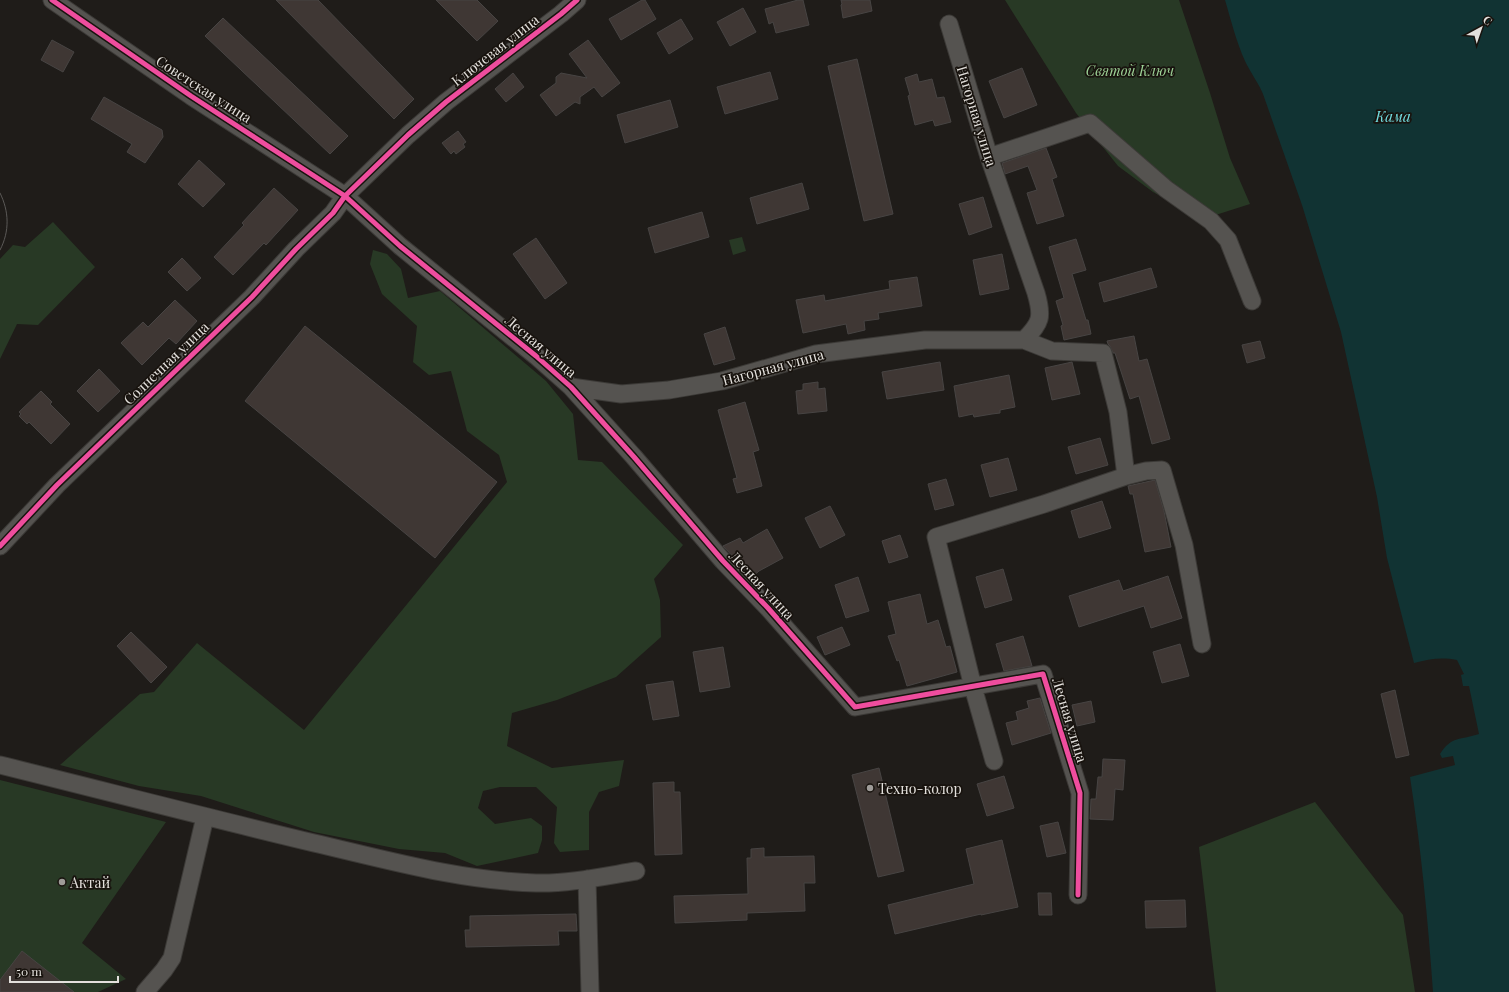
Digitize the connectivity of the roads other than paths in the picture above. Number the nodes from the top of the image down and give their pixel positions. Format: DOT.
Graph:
graph roads {
  1 [pos="52,0"];
  2 [pos="577,0"];
  3 [pos="949,24"];
  4 [pos="989,157"];
  5 [pos="345,196"];
  6 [pos="1252,301"];
  7 [pos="1024,340"];
  8 [pos="571,387"];
  9 [pos="1126,476"];
  10 [pos="0,546"];
  11 [pos="1202,644"];
  12 [pos="973,687"];
  13 [pos="994,761"];
  14 [pos="0,765"];
  15 [pos="205,817"];
  16 [pos="636,871"];
  17 [pos="588,879"];
  18 [pos="1078,895"];
  19 [pos="145,992"];
  20 [pos="590,992"];
  1 -- 5 [label="street, Советская улица"];
  2 -- 5 [label="street, Ключевая улица"];
  3 -- 4 [label="street, Нагорная улица"];
  4 -- 6 [label="street"];
  4 -- 7 [label="street, Нагорная улица"];
  5 -- 8 [label="street, Лесная улица"];
  5 -- 10 [label="street, Солнечная улица"];
  7 -- 8 [label="street, Нагорная улица"];
  7 -- 9 [label="street, Нагорная улица"];
  8 -- 12 [label="street, Лесная улица"];
  9 -- 11 [label="street"];
  9 -- 12 [label="street"];
  12 -- 13 [label="street"];
  12 -- 18 [label="street, Лесная улица"];
  14 -- 15 [label="street"];
  15 -- 17 [label="street"];
  15 -- 19 [label="street"];
  16 -- 17 [label="street"];
  17 -- 20 [label="street"];
}
